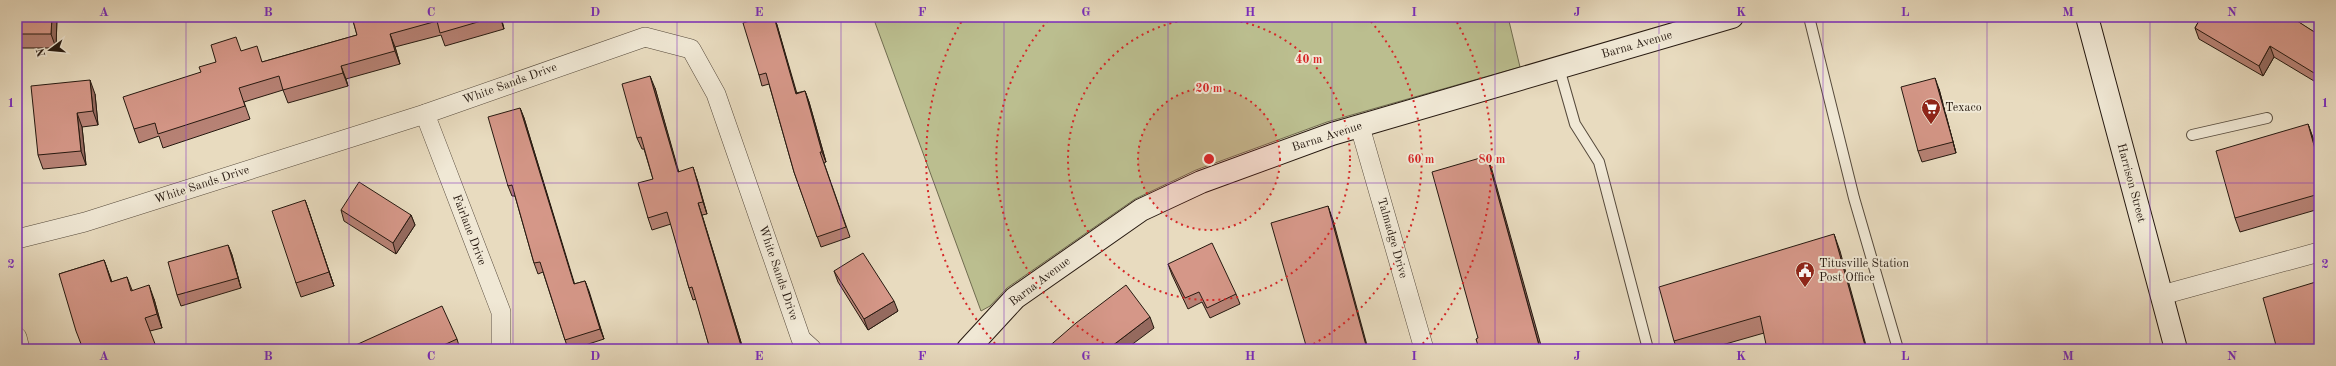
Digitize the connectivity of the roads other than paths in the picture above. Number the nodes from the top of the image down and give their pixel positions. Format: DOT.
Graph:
graph roads {
  1 [pos="1732,17"];
  2 [pos="1809,17"];
  3 [pos="2087,17"];
  4 [pos="1559,68"];
  5 [pos="425,114"];
  6 [pos="2267,118"];
  7 [pos="1360,127"];
  8 [pos="2192,134"];
  9 [pos="17,239"];
  10 [pos="2319,252"];
  11 [pos="2162,295"];
  12 [pos="17,337"];
  13 [pos="20,349"];
  14 [pos="501,349"];
  15 [pos="812,349"];
  16 [pos="968,349"];
  17 [pos="1424,349"];
  18 [pos="1648,349"];
  19 [pos="1898,349"];
  20 [pos="2176,349"];
  1 -- 4 [label="street, Barna Avenue"];
  2 -- 19 [label="lane"];
  3 -- 11 [label="street, Harrison Street"];
  4 -- 7 [label="street, Barna Avenue"];
  4 -- 18 [label="lane"];
  5 -- 9 [label="street, White Sands Drive"];
  5 -- 14 [label="street, Fairlane Drive"];
  5 -- 15 [label="street, White Sands Drive"];
  6 -- 8 [label="lane"];
  7 -- 16 [label="street, Barna Avenue"];
  7 -- 17 [label="street, Talmadge Drive"];
  10 -- 11 [label="street"];
  11 -- 20 [label="street, Harrison Street"];
  12 -- 13 [label="street"];
}
